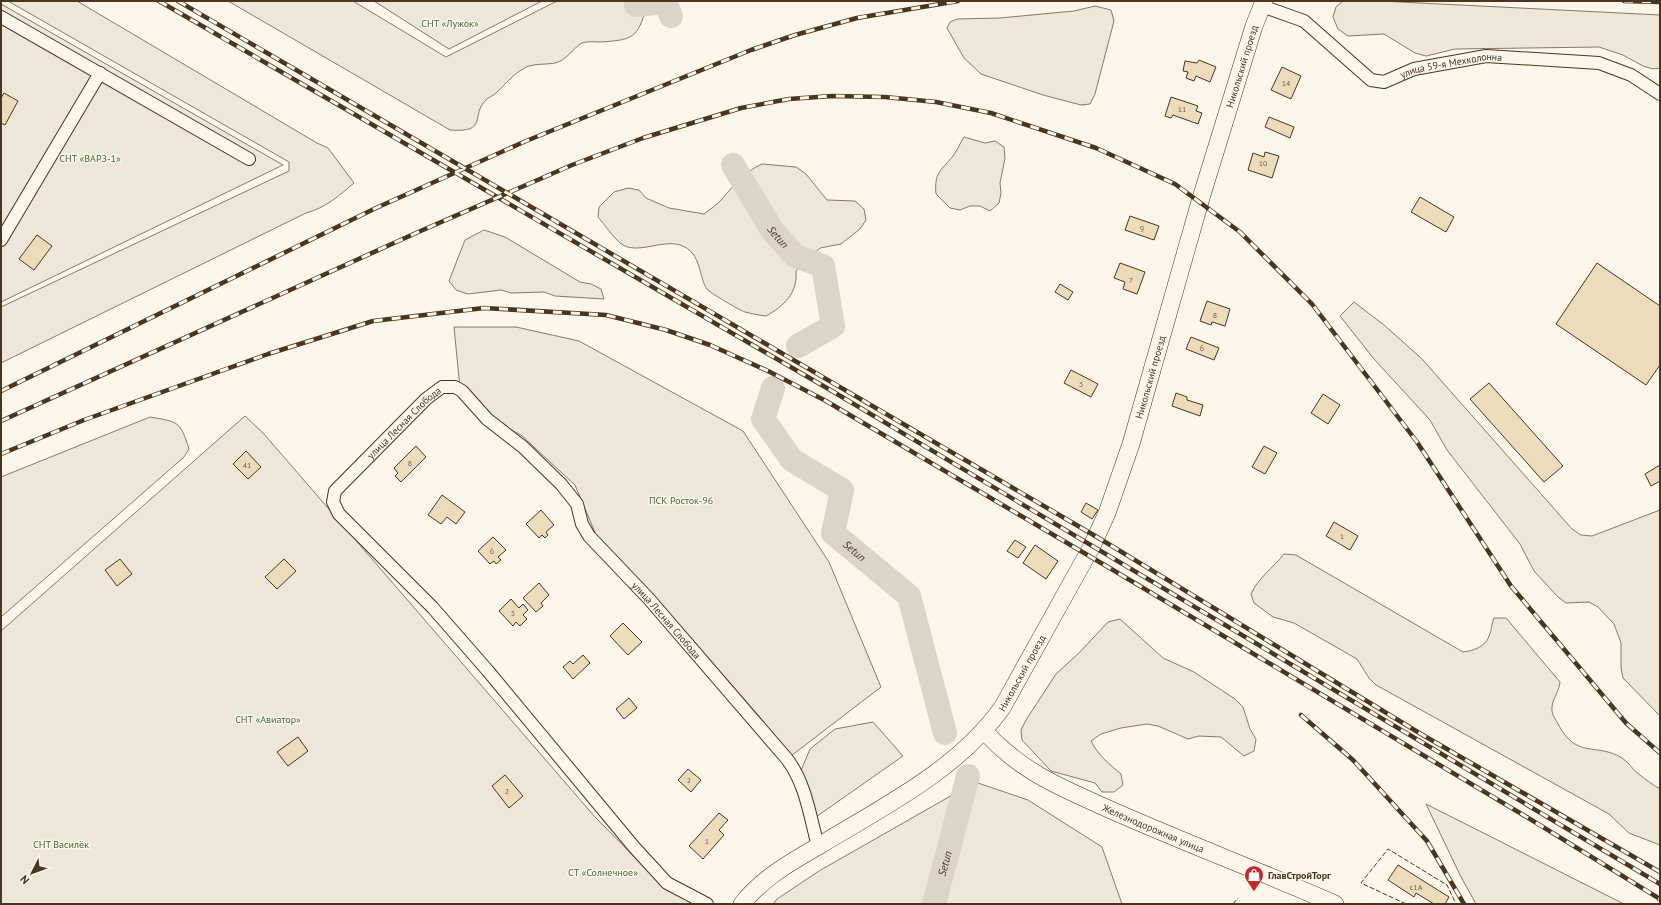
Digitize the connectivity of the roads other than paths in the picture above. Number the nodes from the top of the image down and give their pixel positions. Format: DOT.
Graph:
graph roads {
  1 [pos="1263,3"];
  2 [pos="1,17"];
  3 [pos="100,74"];
  4 [pos="1660,94"];
  5 [pos="249,159"];
  6 [pos="1,240"];
  7 [pos="984,732"];
  8 [pos="818,846"];
  9 [pos="707,904"];
  10 [pos="742,904"];
  11 [pos="1335,904"];
  1 -- 4 [label="street, улица 59-я Мехколонна"];
  1 -- 7 [label="main road, Никольский проезд"];
  2 -- 3 [label="street"];
  3 -- 5 [label="street"];
  3 -- 6 [label="street"];
  7 -- 8 [label="main road, Никольский проезд"];
  7 -- 11 [label="main road, Железнодорожная улица"];
  8 -- 9 [label="street, улица Лесная Слобода"];
  8 -- 10 [label="main road, Никольский проезд"];
}
